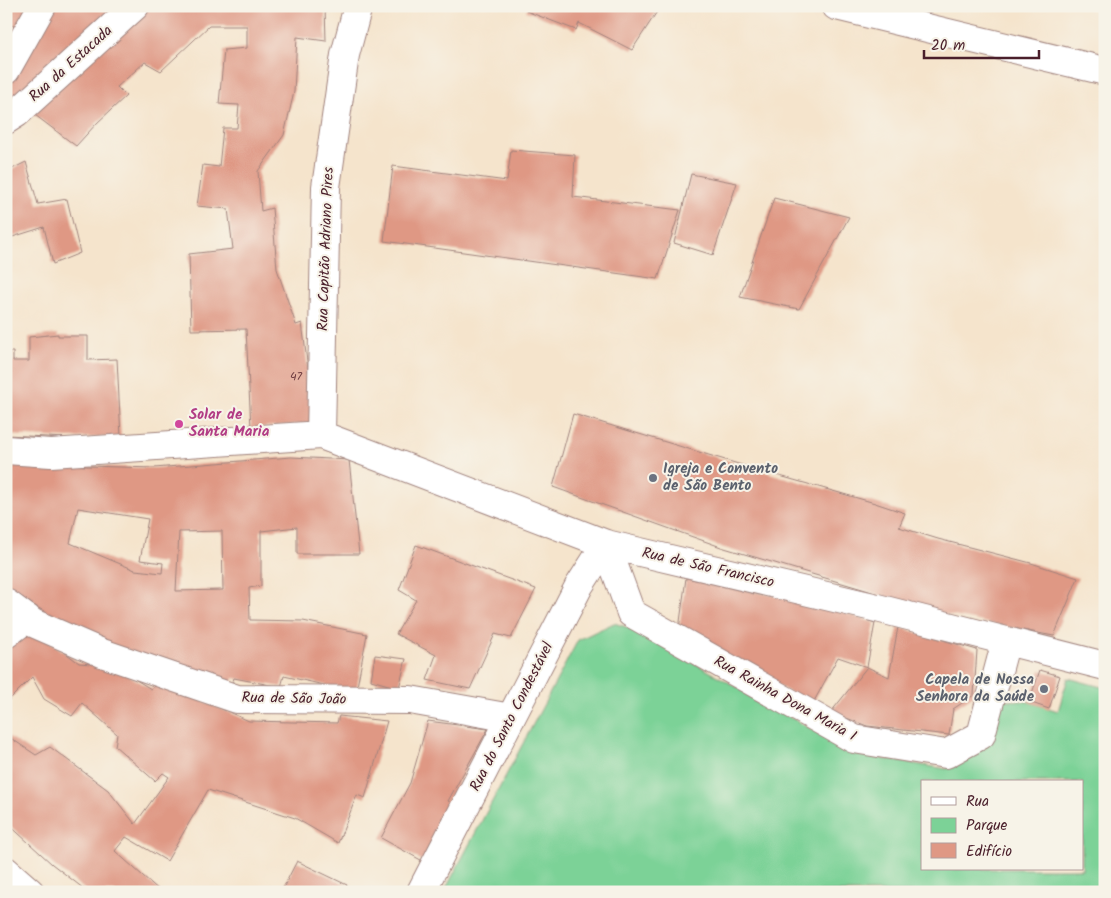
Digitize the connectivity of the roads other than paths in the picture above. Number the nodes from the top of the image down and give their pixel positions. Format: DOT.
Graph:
graph roads {
  1 [pos="42,6"];
  2 [pos="135,6"];
  3 [pos="342,6"];
  4 [pos="358,6"];
  5 [pos="836,6"];
  6 [pos="16,32"];
  7 [pos="345,55"];
  8 [pos="6,70"];
  9 [pos="1105,71"];
  10 [pos="6,120"];
  11 [pos="321,435"];
  12 [pos="6,450"];
  13 [pos="606,544"];
  14 [pos="13,618"];
  15 [pos="1006,641"];
  16 [pos="1105,666"];
  17 [pos="511,718"];
  18 [pos="6,871"];
  19 [pos="30,892"];
  20 [pos="421,892"];
  1 -- 6 [label="street"];
  2 -- 10 [label="street, Rua da Estacada"];
  3 -- 7 [label="street"];
  4 -- 7 [label="street, Rua Capitão Adriano Pires"];
  5 -- 9 [label="street"];
  6 -- 8 [label="street"];
  7 -- 11 [label="street, Rua Capitão Adriano Pires"];
  11 -- 12 [label="street"];
  11 -- 13 [label="street, Rua de São Francisco"];
  13 -- 15 [label="street, Rua de São Francisco"];
  13 -- 15 [label="street, Rua Rainha Dona Maria I"];
  13 -- 17 [label="street, Rua do Santo Condestável"];
  14 -- 17 [label="street, Rua de São João"];
  15 -- 16 [label="street, Rua de São Francisco"];
  17 -- 20 [label="street, Rua do Santo Condestável"];
  18 -- 19 [label="street"];
}
